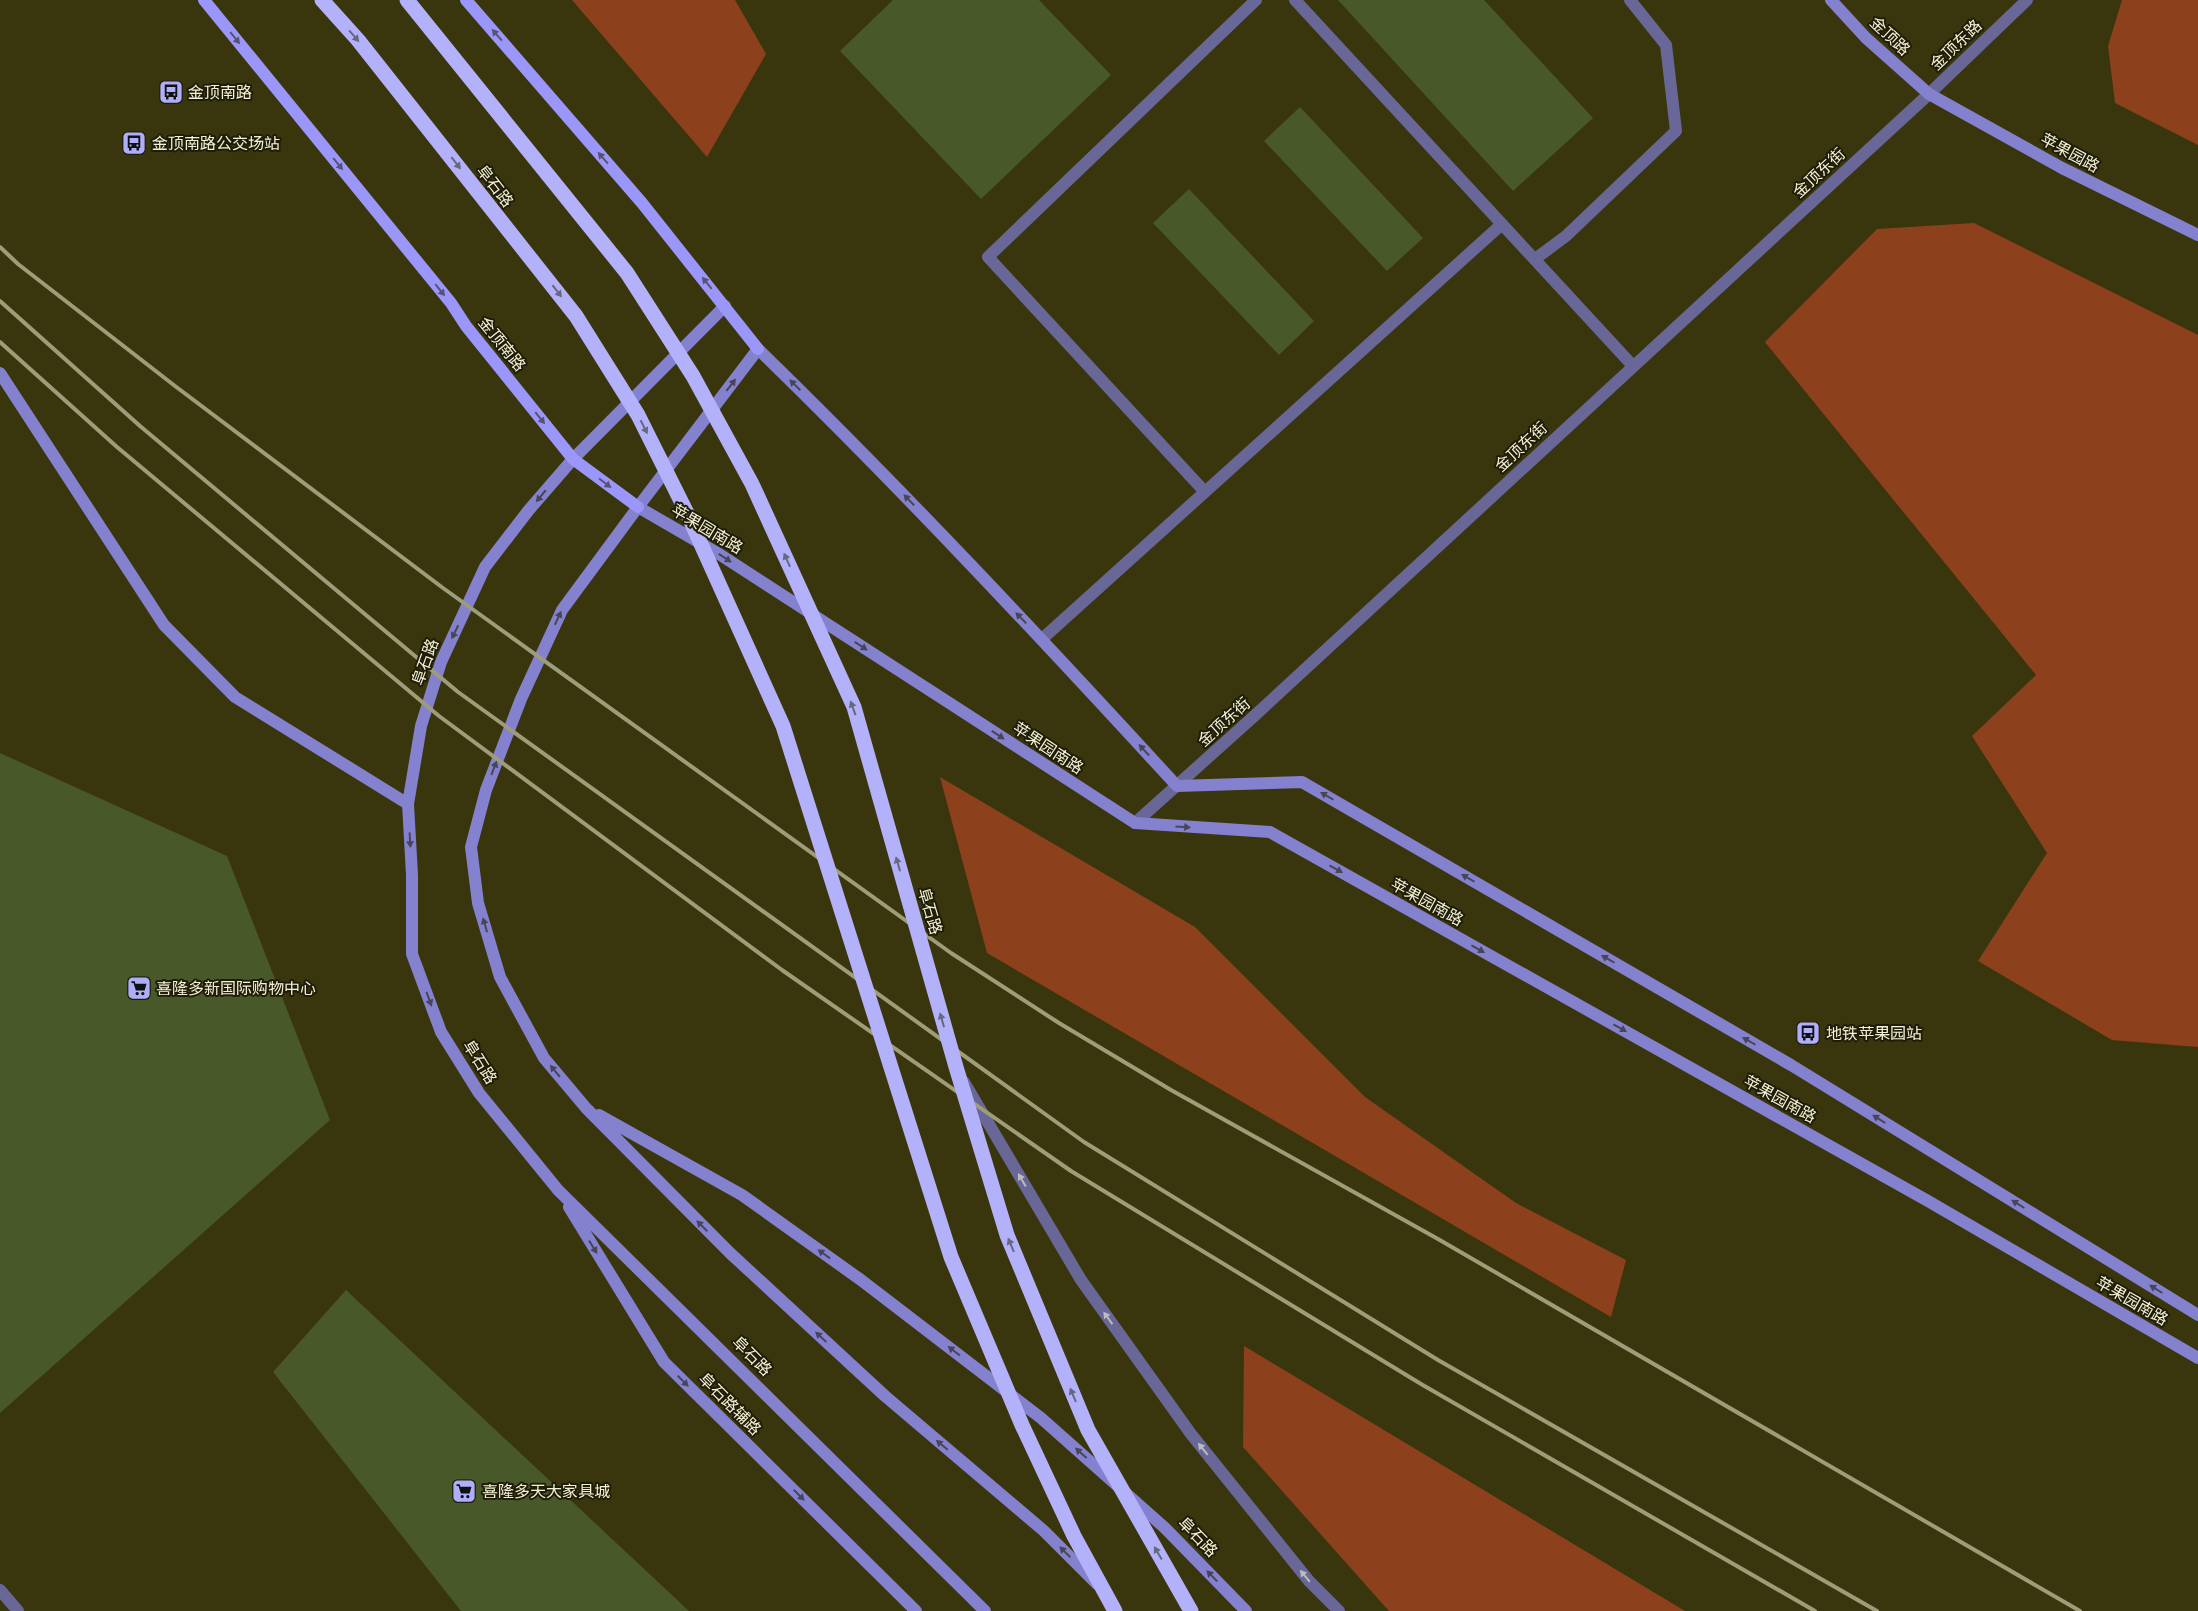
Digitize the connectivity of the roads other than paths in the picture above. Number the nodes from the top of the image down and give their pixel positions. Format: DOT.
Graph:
graph roads {
  1 [pos="204,0"];
  2 [pos="322,0"];
  3 [pos="407,0"];
  4 [pos="466,0"];
  5 [pos="1256,0"];
  6 [pos="1295,0"];
  7 [pos="1630,0"];
  8 [pos="1831,0"];
  9 [pos="2027,0"];
  10 [pos="1929,94"];
  11 [pos="1502,224"];
  12 [pos="2198,236"];
  13 [pos="1535,259"];
  14 [pos="725,306"];
  15 [pos="758,349"];
  16 [pos="1633,366"];
  17 [pos="0,373"];
  18 [pos="573,459"];
  19 [pos="1205,492"];
  20 [pos="638,507"];
  21 [pos="1042,639"];
  22 [pos="1177,786"];
  23 [pos="408,804"];
  24 [pos="1135,824"];
  25 [pos="956,1067"];
  26 [pos="586,1108"];
  27 [pos="558,1190"];
  28 [pos="2198,1315"];
  29 [pos="2198,1358"];
  30 [pos="0,1590"];
  31 [pos="18,1611"];
  32 [pos="916,1611"];
  33 [pos="986,1611"];
  34 [pos="1115,1611"];
  35 [pos="1124,1611"];
  36 [pos="1191,1611"];
  37 [pos="1246,1611"];
  38 [pos="1339,1611"];
  1 -- 18 [label="main road, 金顶南路, one-way"];
  2 -- 34 [label="highway, 阜石路, one-way, bridge"];
  25 -- 3 [label="highway, 阜石路, one-way, bridge"];
  14 -- 4 [label="main road, one-way"];
  5 -- 19 [label="street"];
  6 -- 11 [label="street"];
  7 -- 13 [label="street"];
  8 -- 10 [label="main road, 金顶路"];
  9 -- 10 [label="street, 金顶东路"];
  10 -- 12 [label="main road, 苹果园路"];
  10 -- 16 [label="street, 金顶东街"];
  11 -- 13 [label="street"];
  11 -- 19 [label="street"];
  13 -- 16 [label="street"];
  14 -- 15 [label="main road"];
  14 -- 18 [label="main road, 阜石路"];
  20 -- 15 [label="main road, 阜石路, one-way"];
  21 -- 15 [label="main road, one-way"];
  16 -- 22 [label="street, 金顶东街"];
  17 -- 23 [label="main road"];
  18 -- 20 [label="main road, 金顶南路, one-way"];
  18 -- 23 [label="main road, 阜石路, one-way"];
  19 -- 21 [label="street"];
  20 -- 24 [label="main road, 苹果园南路, one-way"];
  26 -- 20 [label="main road, 阜石路, one-way"];
  22 -- 21 [label="main road, one-way"];
  22 -- 24 [label="street, 金顶东街"];
  28 -- 22 [label="main road, 苹果园南路, one-way"];
  23 -- 27 [label="main road, 阜石路, one-way"];
  24 -- 29 [label="main road, 苹果园南路, one-way"];
  36 -- 25 [label="highway, 阜石路, one-way, bridge"];
  38 -- 25 [label="street, one-way, bridge"];
  35 -- 26 [label="main road, 阜石路, one-way"];
  37 -- 26 [label="main road, 阜石路, one-way"];
  27 -- 32 [label="main road, 阜石路辅路, one-way"];
  27 -- 33 [label="main road, 阜石路"];
  30 -- 31 [label="street"];
}
